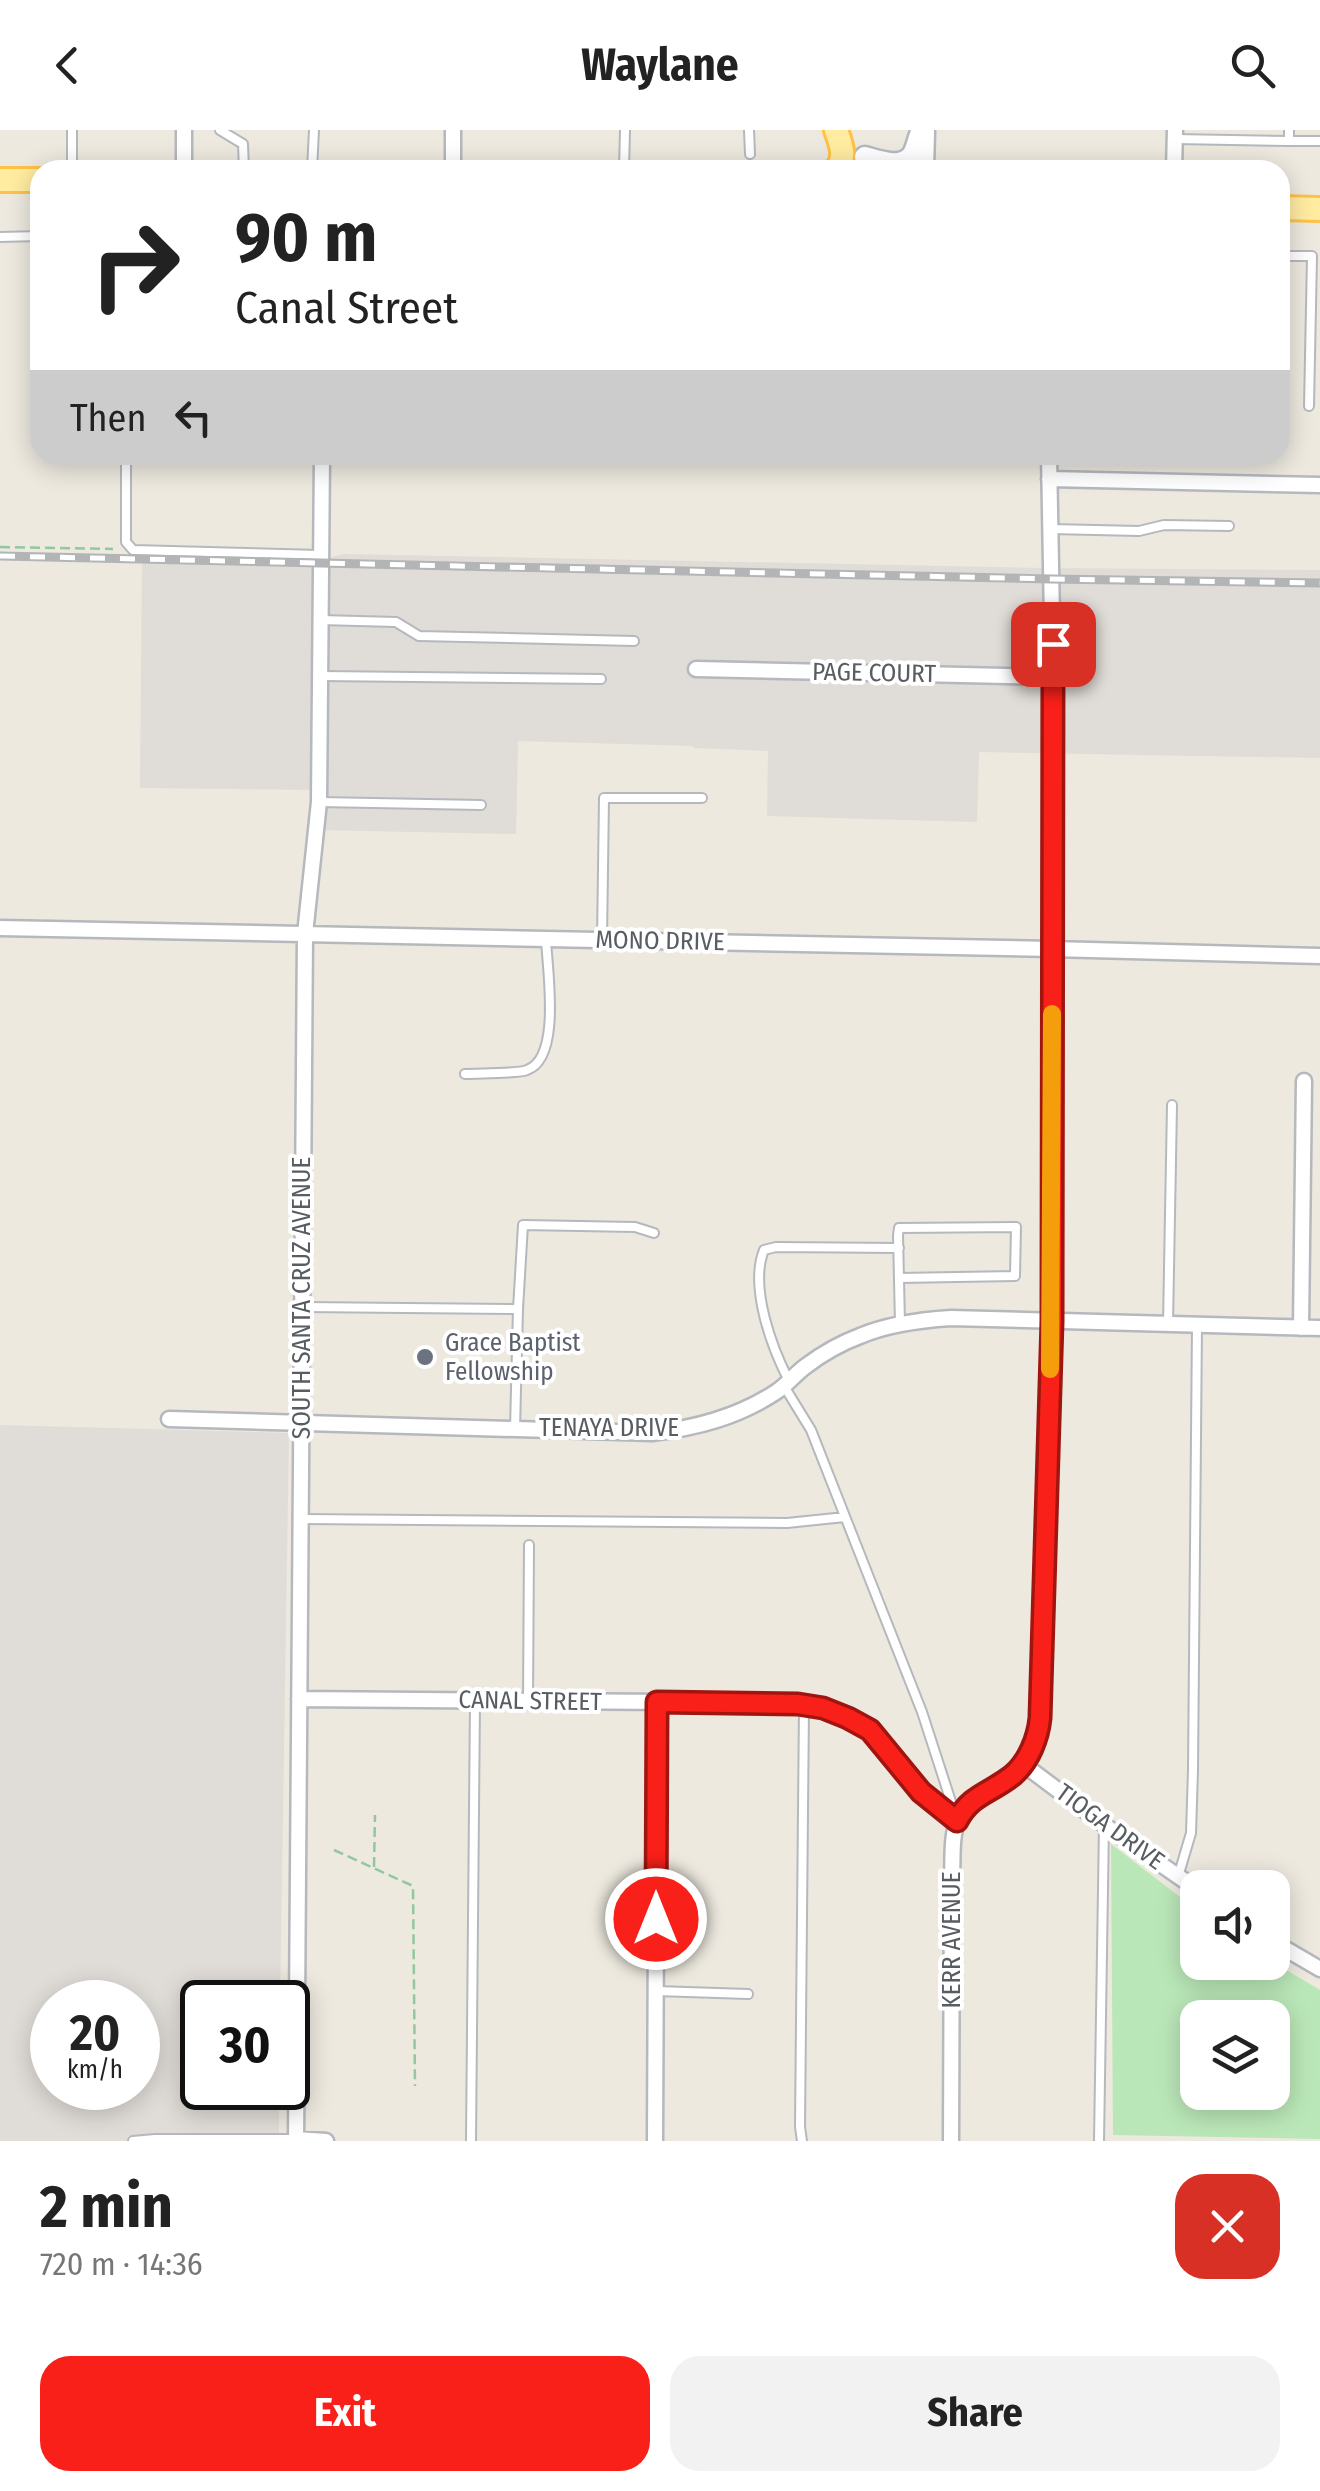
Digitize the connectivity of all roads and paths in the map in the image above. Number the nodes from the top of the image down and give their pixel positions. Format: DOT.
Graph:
graph roads {
  1 [pos="72,130"];
  2 [pos="184,130"];
  3 [pos="220,130"];
  4 [pos="314,130"];
  5 [pos="453,130"];
  6 [pos="625,130"];
  7 [pos="748,130"];
  8 [pos="838,130"];
  9 [pos="924,130"];
  10 [pos="1289,130"];
  11 [pos="1175,135"];
  12 [pos="1289,141"];
  13 [pos="1320,141"];
  14 [pos="750,154"];
  15 [pos="72,160"];
  16 [pos="184,160"];
  17 [pos="244,160"];
  18 [pos="312,160"];
  19 [pos="453,160"];
  20 [pos="624,160"];
  21 [pos="841,160"];
  22 [pos="867,160"];
  23 [pos="905,160"];
  24 [pos="926,160"];
  25 [pos="1174,160"];
  26 [pos="0,180"];
  27 [pos="30,180"];
  28 [pos="1290,208"];
  29 [pos="1320,208"];
  30 [pos="0,236"];
  31 [pos="30,236"];
  32 [pos="1290,256"];
  33 [pos="1309,406"];
  34 [pos="126,465"];
  35 [pos="322,465"];
  36 [pos="1049,465"];
  37 [pos="1049,479"];
  38 [pos="1320,484"];
  39 [pos="1229,526"];
  40 [pos="1051,529"];
  41 [pos="0,547"];
  42 [pos="133,550"];
  43 [pos="321,554"];
  44 [pos="320,620"];
  45 [pos="634,641"];
  46 [pos="696,669"];
  47 [pos="320,676"];
  48 [pos="1053,676"];
  49 [pos="601,679"];
  50 [pos="702,798"];
  51 [pos="318,802"];
  52 [pos="481,805"];
  53 [pos="0,928"];
  54 [pos="304,934"];
  55 [pos="546,938"];
  56 [pos="602,940"];
  57 [pos="1052,948"];
  58 [pos="1320,956"];
  59 [pos="465,1074"];
  60 [pos="1304,1081"];
  61 [pos="1172,1105"];
  62 [pos="654,1233"];
  63 [pos="899,1248"];
  64 [pos="899,1278"];
  65 [pos="302,1307"];
  66 [pos="518,1309"];
  67 [pos="1052,1321"];
  68 [pos="900,1324"];
  69 [pos="1168,1324"];
  70 [pos="1196,1325"];
  71 [pos="1301,1328"];
  72 [pos="1320,1328"];
  73 [pos="787,1383"];
  74 [pos="169,1419"];
  75 [pos="301,1423"];
  76 [pos="514,1428"];
  77 [pos="301,1518"];
  78 [pos="846,1518"];
  79 [pos="529,1544"];
  80 [pos="298,1699"];
  81 [pos="475,1700"];
  82 [pos="528,1701"];
  83 [pos="657,1702"];
  84 [pos="804,1705"];
  85 [pos="1023,1764"];
  86 [pos="375,1815"];
  87 [pos="957,1821"];
  88 [pos="1104,1825"];
  89 [pos="334,1850"];
  90 [pos="374,1869"];
  91 [pos="1178,1877"];
  92 [pos="1290,1952"];
  93 [pos="1320,1969"];
  94 [pos="656,1991"];
  95 [pos="748,1994"];
  96 [pos="415,2086"];
  97 [pos="296,2140"];
  98 [pos="133,2141"];
  99 [pos="326,2141"];
  100 [pos="471,2141"];
  101 [pos="655,2141"];
  102 [pos="802,2141"];
  103 [pos="951,2141"];
  104 [pos="1100,2141"];
  1 -- 15 [label="lane"];
  2 -- 16 [label="street"];
  3 -- 17 [label="lane"];
  4 -- 18 [label="lane"];
  5 -- 19 [label="street"];
  6 -- 20 [label="lane"];
  7 -- 14 [label="lane"];
  8 -- 21 [label="main road"];
  8 -- 22 [label="main road"];
  9 -- 23 [label="main road"];
  9 -- 24 [label="street"];
  10 -- 12 [label="lane"];
  11 -- 12 [label="lane"];
  11 -- 25 [label="street"];
  12 -- 13 [label="lane"];
  26 -- 27 [label="main road"];
  28 -- 29 [label="main road"];
  30 -- 31 [label="lane"];
  32 -- 33 [label="lane"];
  34 -- 42 [label="lane"];
  35 -- 43 [label="street, SOUTH SANTA CRUZ AVENUE"];
  36 -- 37 [label="street"];
  37 -- 38 [label="street"];
  37 -- 40 [label="street"];
  39 -- 40 [label="lane"];
  40 -- 48 [label="street"];
  41 -- 42 [label="path"];
  42 -- 43 [label="lane"];
  43 -- 44 [label="street, SOUTH SANTA CRUZ AVENUE"];
  44 -- 45 [label="lane"];
  44 -- 47 [label="street, SOUTH SANTA CRUZ AVENUE"];
  46 -- 48 [label="street, PAGE COURT"];
  47 -- 49 [label="lane"];
  47 -- 51 [label="street, SOUTH SANTA CRUZ AVENUE"];
  48 -- 57 [label="street"];
  50 -- 56 [label="lane"];
  51 -- 52 [label="lane"];
  51 -- 54 [label="street, SOUTH SANTA CRUZ AVENUE"];
  53 -- 54 [label="street, MONO DRIVE"];
  54 -- 55 [label="street, MONO DRIVE"];
  54 -- 65 [label="street, SOUTH SANTA CRUZ AVENUE"];
  55 -- 56 [label="street, MONO DRIVE"];
  55 -- 59 [label="lane"];
  56 -- 57 [label="street, MONO DRIVE"];
  57 -- 58 [label="street, MONO DRIVE"];
  57 -- 67 [label="street"];
  60 -- 71 [label="street"];
  61 -- 69 [label="lane"];
  62 -- 66 [label="lane"];
  63 -- 64 [label="lane"];
  63 -- 64 [label="lane"];
  63 -- 73 [label="lane"];
  64 -- 68 [label="lane"];
  65 -- 66 [label="lane"];
  65 -- 75 [label="street, SOUTH SANTA CRUZ AVENUE"];
  66 -- 76 [label="lane"];
  67 -- 68 [label="street, TENAYA DRIVE"];
  67 -- 69 [label="street, TENAYA DRIVE"];
  67 -- 85 [label="street"];
  68 -- 73 [label="street, TENAYA DRIVE"];
  69 -- 70 [label="street, TENAYA DRIVE"];
  70 -- 71 [label="street, TENAYA DRIVE"];
  70 -- 91 [label="lane"];
  71 -- 72 [label="street, TENAYA DRIVE"];
  73 -- 76 [label="street, TENAYA DRIVE"];
  73 -- 78 [label="lane"];
  74 -- 75 [label="street, TENAYA DRIVE"];
  75 -- 76 [label="street, TENAYA DRIVE"];
  75 -- 77 [label="street, SOUTH SANTA CRUZ AVENUE"];
  77 -- 78 [label="lane"];
  77 -- 80 [label="street, SOUTH SANTA CRUZ AVENUE"];
  78 -- 87 [label="lane"];
  79 -- 82 [label="lane"];
  80 -- 81 [label="street, CANAL STREET"];
  80 -- 97 [label="street, SOUTH SANTA CRUZ AVENUE"];
  81 -- 82 [label="street, CANAL STREET"];
  81 -- 100 [label="lane"];
  82 -- 83 [label="street, CANAL STREET"];
  83 -- 84 [label="street, CANAL STREET"];
  83 -- 94 [label="street"];
  84 -- 87 [label="street, CANAL STREET"];
  84 -- 102 [label="lane"];
  85 -- 87 [label="street"];
  85 -- 88 [label="street, TIOGA DRIVE"];
  86 -- 90 [label="path"];
  87 -- 103 [label="street, KERR AVENUE"];
  88 -- 91 [label="street, TIOGA DRIVE"];
  88 -- 104 [label="lane"];
  89 -- 90 [label="path"];
  90 -- 96 [label="path"];
  92 -- 93 [label="street"];
  94 -- 95 [label="lane"];
  94 -- 101 [label="street"];
  97 -- 98 [label="lane"];
  97 -- 99 [label="street"];
}
